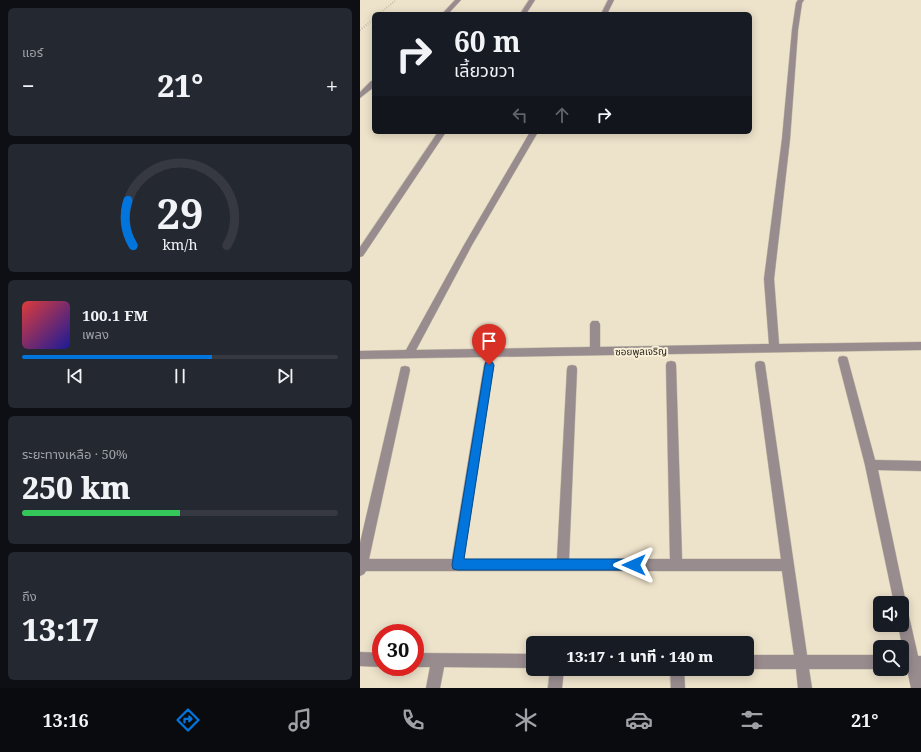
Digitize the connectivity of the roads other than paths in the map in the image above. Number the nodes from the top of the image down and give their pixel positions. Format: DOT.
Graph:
graph roads {
  1 [pos="458,0"];
  2 [pos="532,0"];
  3 [pos="611,0"];
  4 [pos="801,0"];
  5 [pos="447,12"];
  6 [pos="524,12"];
  7 [pos="605,12"];
  8 [pos="372,85"];
  9 [pos="360,96"];
  10 [pos="441,134"];
  11 [pos="533,134"];
  12 [pos="360,254"];
  13 [pos="595,324"];
  14 [pos="921,346"];
  15 [pos="774,348"];
  16 [pos="595,352"];
  17 [pos="409,354"];
  18 [pos="360,355"];
  19 [pos="843,360"];
  20 [pos="489,365"];
  21 [pos="671,365"];
  22 [pos="760,365"];
  23 [pos="572,369"];
  24 [pos="405,370"];
  25 [pos="871,465"];
  26 [pos="921,466"];
  27 [pos="458,565"];
  28 [pos="563,565"];
  29 [pos="676,565"];
  30 [pos="788,565"];
  31 [pos="361,568"];
  32 [pos="899,596"];
  33 [pos="906,632"];
  34 [pos="360,659"];
  35 [pos="372,660"];
  36 [pos="424,660"];
  37 [pos="438,661"];
  38 [pos="526,661"];
  39 [pos="754,662"];
  40 [pos="802,662"];
  41 [pos="873,662"];
  42 [pos="912,662"];
  43 [pos="557,676"];
  44 [pos="677,676"];
  45 [pos="433,688"];
  46 [pos="556,688"];
  47 [pos="678,688"];
  48 [pos="805,688"];
  49 [pos="918,688"];
  1 -- 5 [label="street"];
  2 -- 6 [label="street"];
  3 -- 7 [label="street"];
  4 -- 15 [label="street"];
  8 -- 9 [label="street"];
  10 -- 12 [label="street"];
  11 -- 17 [label="street"];
  13 -- 16 [label="street"];
  14 -- 15 [label="street, ซอยพูลเจริญ"];
  15 -- 16 [label="street, ซอยพูลเจริญ"];
  16 -- 17 [label="street, ซอยพูลเจริญ"];
  17 -- 18 [label="street, ซอยพูลเจริญ"];
  19 -- 25 [label="street"];
  20 -- 27 [label="street"];
  21 -- 29 [label="street"];
  22 -- 30 [label="street"];
  23 -- 28 [label="street"];
  24 -- 31 [label="street"];
  25 -- 26 [label="street"];
  25 -- 32 [label="street"];
  27 -- 28 [label="street"];
  27 -- 31 [label="street"];
  28 -- 29 [label="street"];
  29 -- 30 [label="street"];
  30 -- 40 [label="street"];
  33 -- 42 [label="street"];
  34 -- 35 [label="street"];
  36 -- 37 [label="street"];
  37 -- 38 [label="street"];
  37 -- 45 [label="street"];
  39 -- 40 [label="street"];
  40 -- 41 [label="street"];
  40 -- 48 [label="street"];
  42 -- 49 [label="street"];
  43 -- 46 [label="street"];
  44 -- 47 [label="street"];
}
